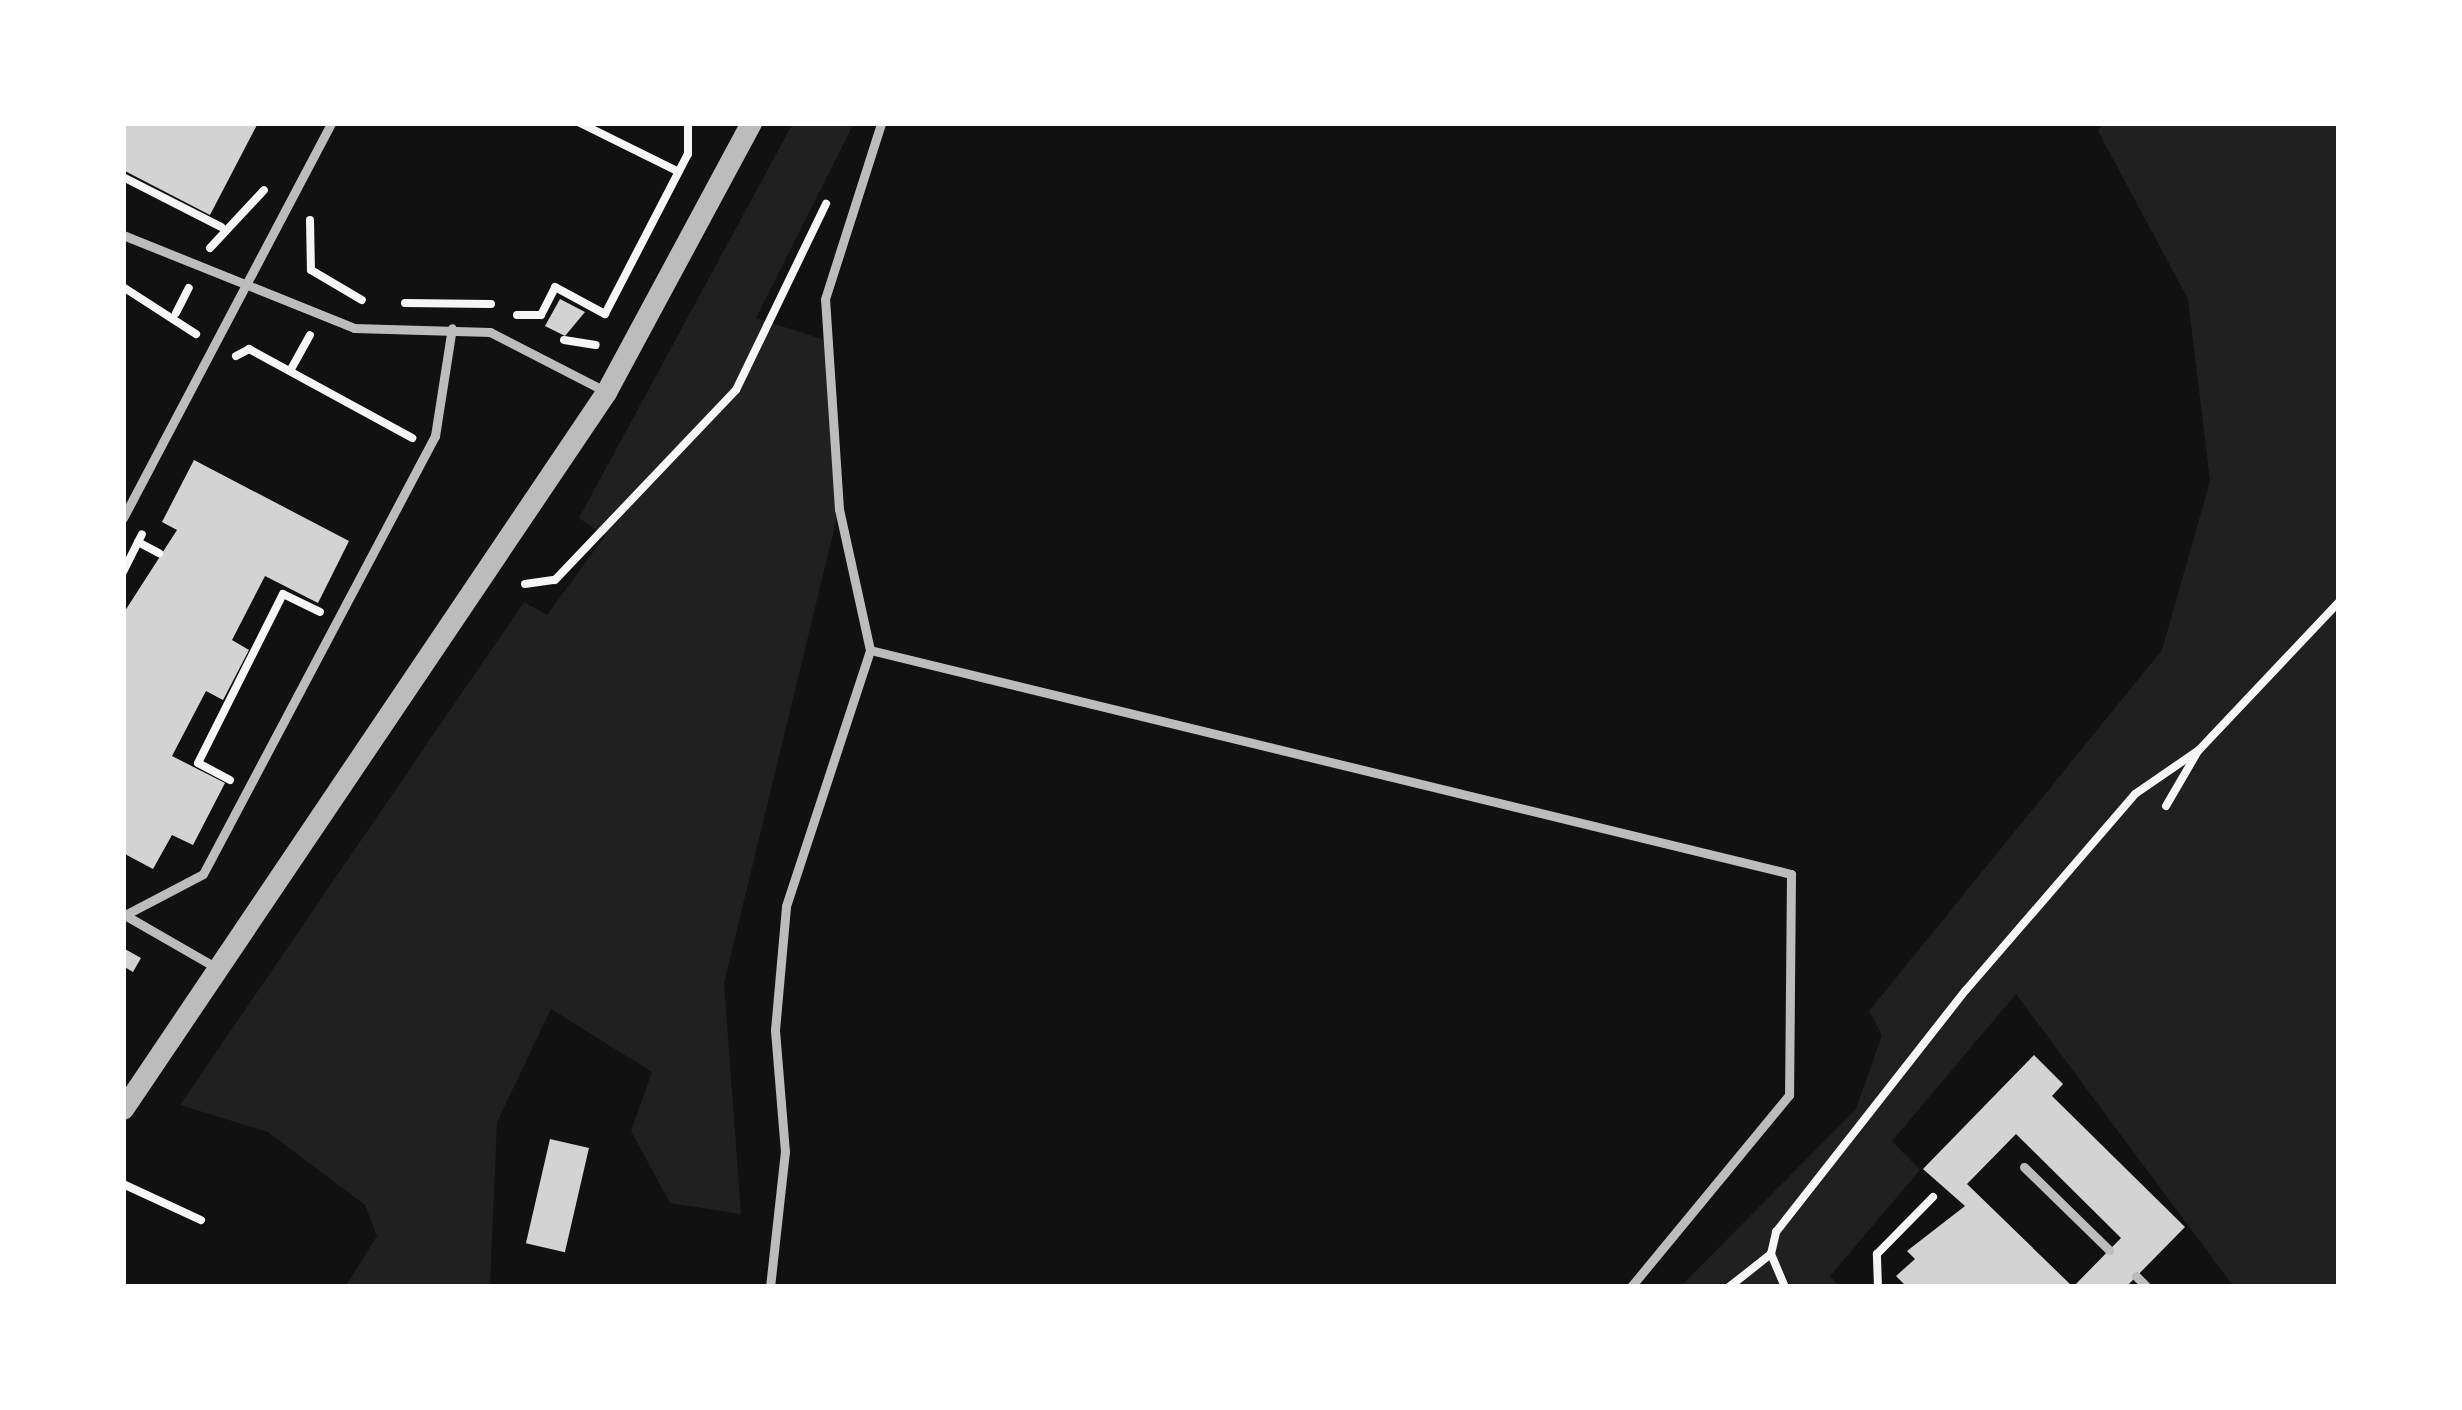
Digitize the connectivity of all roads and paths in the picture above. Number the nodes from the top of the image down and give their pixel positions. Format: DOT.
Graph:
graph roads {
  1 [pos="331,123"];
  2 [pos="580,123"];
  3 [pos="688,123"];
  4 [pos="751,123"];
  5 [pos="881,123"];
  6 [pos="679,172"];
  7 [pos="273,174"];
  8 [pos="123,177"];
  9 [pos="836,184"];
  10 [pos="311,220"];
  11 [pos="123,235"];
  12 [pos="252,279"];
  13 [pos="123,286"];
  14 [pos="336,286"];
  15 [pos="517,315"];
  16 [pos="314,328"];
  17 [pos="452,328"];
  18 [pos="191,332"];
  19 [pos="249,349"];
  20 [pos="290,371"];
  21 [pos="606,392"];
  22 [pos="429,447"];
  23 [pos="123,518"];
  24 [pos="138,542"];
  25 [pos="159,553"];
  26 [pos="525,584"];
  27 [pos="2339,602"];
  28 [pos="338,621"];
  29 [pos="870,650"];
  30 [pos="2199,750"];
  31 [pos="221,797"];
  32 [pos="2166,806"];
  33 [pos="124,915"];
  34 [pos="218,968"];
  35 [pos="123,1109"];
  36 [pos="2024,1167"];
  37 [pos="123,1184"];
  38 [pos="1934,1197"];
  39 [pos="200,1220"];
  40 [pos="2109,1250"];
  41 [pos="1771,1254"];
  42 [pos="2136,1276"];
  43 [pos="770,1287"];
  44 [pos="1630,1287"];
  45 [pos="1729,1287"];
  46 [pos="1785,1287"];
  47 [pos="1877,1287"];
  48 [pos="2147,1287"];
  1 -- 12 [label="lane"];
  2 -- 6 [label="path"];
  3 -- 6 [label="path"];
  4 -- 21 [label="street"];
  5 -- 29 [label="lane"];
  6 -- 15 [label="path"];
  7 -- 8 [label="path"];
  9 -- 26 [label="path"];
  10 -- 14 [label="path"];
  11 -- 12 [label="lane"];
  12 -- 17 [label="lane"];
  12 -- 23 [label="lane"];
  13 -- 18 [label="path"];
  16 -- 20 [label="path"];
  17 -- 21 [label="lane"];
  17 -- 22 [label="lane"];
  19 -- 20 [label="path"];
  20 -- 22 [label="path"];
  21 -- 34 [label="street"];
  22 -- 28 [label="lane"];
  24 -- 25 [label="path"];
  27 -- 30 [label="path"];
  28 -- 31 [label="path"];
  28 -- 33 [label="lane"];
  29 -- 43 [label="lane"];
  29 -- 44 [label="lane"];
  30 -- 32 [label="path"];
  30 -- 41 [label="path"];
  33 -- 34 [label="lane"];
  34 -- 35 [label="street"];
  36 -- 40 [label="lane"];
  37 -- 39 [label="path"];
  38 -- 47 [label="path"];
  41 -- 45 [label="path"];
  41 -- 46 [label="path"];
  42 -- 48 [label="lane"];
}
